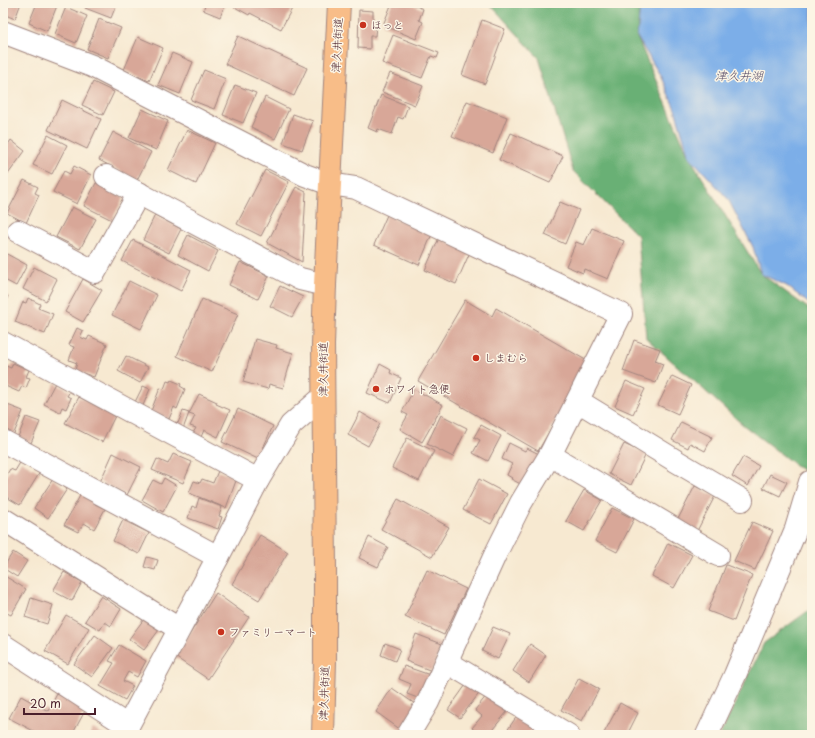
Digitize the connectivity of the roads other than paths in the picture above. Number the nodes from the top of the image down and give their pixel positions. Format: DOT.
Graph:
graph roads {
  1 [pos="339,3"];
  2 [pos="3,32"];
  3 [pos="106,176"];
  4 [pos="330,184"];
  5 [pos="139,193"];
  6 [pos="18,231"];
  7 [pos="325,285"];
  8 [pos="3,343"];
  9 [pos="323,397"];
  10 [pos="578,401"];
  11 [pos="3,441"];
  12 [pos="550,455"];
  13 [pos="258,480"];
  14 [pos="810,482"];
  15 [pos="742,500"];
  16 [pos="3,519"];
  17 [pos="718,555"];
  18 [pos="218,558"];
  19 [pos="179,629"];
  20 [pos="3,645"];
  21 [pos="447,662"];
  22 [pos="125,730"];
  23 [pos="323,735"];
  24 [pos="408,735"];
  25 [pos="568,735"];
  26 [pos="706,735"];
  1 -- 4 [label="highway, 津久井街道"];
  2 -- 4 [label="street"];
  3 -- 5 [label="street"];
  4 -- 7 [label="highway, 津久井街道"];
  4 -- 10 [label="street"];
  5 -- 6 [label="street"];
  5 -- 7 [label="street"];
  7 -- 9 [label="highway, 津久井街道"];
  8 -- 13 [label="street"];
  9 -- 13 [label="street"];
  9 -- 23 [label="highway, 津久井街道"];
  10 -- 12 [label="street"];
  10 -- 15 [label="street"];
  11 -- 18 [label="street"];
  12 -- 17 [label="street"];
  12 -- 21 [label="street"];
  13 -- 18 [label="street"];
  14 -- 26 [label="street"];
  16 -- 19 [label="street"];
  18 -- 19 [label="street"];
  19 -- 22 [label="street"];
  20 -- 22 [label="street"];
  21 -- 24 [label="street"];
  21 -- 25 [label="street"];
}
